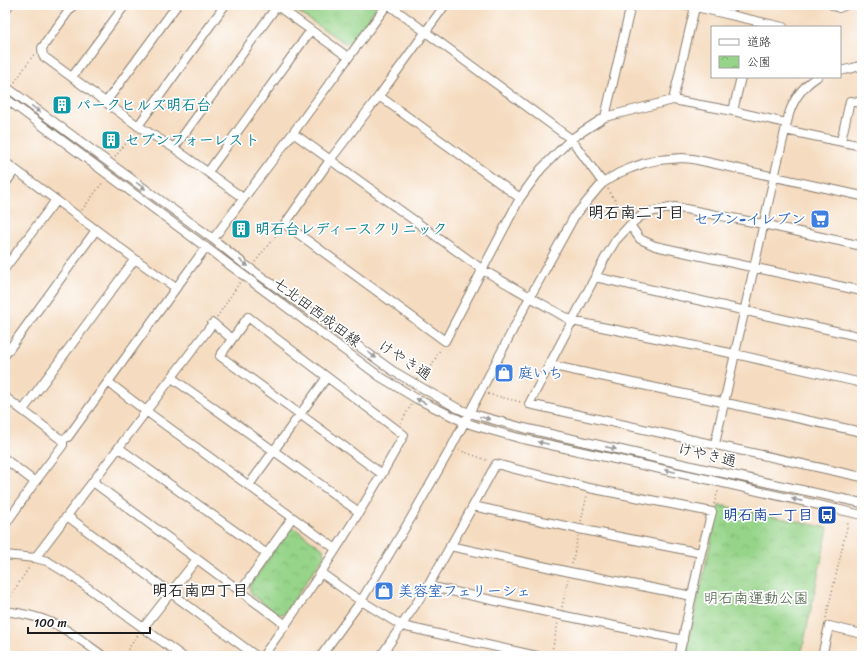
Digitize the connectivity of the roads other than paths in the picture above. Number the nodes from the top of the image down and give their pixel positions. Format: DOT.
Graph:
graph roads {
  1 [pos="9,5"];
  2 [pos="73,5"];
  3 [pos="125,5"];
  4 [pos="177,5"];
  5 [pos="225,5"];
  6 [pos="276,5"];
  7 [pos="388,5"];
  8 [pos="445,5"];
  9 [pos="631,5"];
  10 [pos="832,5"];
  11 [pos="846,5"];
  12 [pos="859,5"];
  13 [pos="691,6"];
  14 [pos="862,6"];
  15 [pos="5,11"];
  16 [pos="754,24"];
  17 [pos="773,26"];
  18 [pos="311,30"];
  19 [pos="425,32"];
  20 [pos="348,57"];
  21 [pos="862,65"];
  22 [pos="841,71"];
  23 [pos="72,77"];
  24 [pos="741,78"];
  25 [pos="817,78"];
  26 [pos="5,86"];
  27 [pos="379,96"];
  28 [pos="5,98"];
  29 [pos="673,100"];
  30 [pos="106,102"];
  31 [pos="862,103"];
  32 [pos="733,111"];
  33 [pos="605,117"];
  34 [pos="138,126"];
  35 [pos="786,126"];
  36 [pos="292,133"];
  37 [pos="571,139"];
  38 [pos="841,141"];
  39 [pos="862,146"];
  40 [pos="174,148"];
  41 [pos="330,160"];
  42 [pos="5,162"];
  43 [pos="15,170"];
  44 [pos="208,172"];
  45 [pos="774,177"];
  46 [pos="603,183"];
  47 [pos="5,184"];
  48 [pos="862,196"];
  49 [pos="243,198"];
  50 [pos="520,198"];
  51 [pos="56,200"];
  52 [pos="763,224"];
  53 [pos="630,225"];
  54 [pos="96,230"];
  55 [pos="213,239"];
  56 [pos="862,246"];
  57 [pos="206,248"];
  58 [pos="135,259"];
  59 [pos="5,268"];
  60 [pos="754,268"];
  61 [pos="483,270"];
  62 [pos="595,277"];
  63 [pos="176,288"];
  64 [pos="862,291"];
  65 [pos="530,297"];
  66 [pos="744,310"];
  67 [pos="572,321"];
  68 [pos="862,337"];
  69 [pos="232,339"];
  70 [pos="735,354"];
  71 [pos="5,355"];
  72 [pos="549,364"];
  73 [pos="327,377"];
  74 [pos="172,378"];
  75 [pos="108,382"];
  76 [pos="862,383"];
  77 [pos="5,397"];
  78 [pos="724,402"];
  79 [pos="23,410"];
  80 [pos="146,412"];
  81 [pos="469,413"];
  82 [pos="300,414"];
  83 [pos="464,422"];
  84 [pos="862,432"];
  85 [pos="63,439"];
  86 [pos="715,444"];
  87 [pos="119,448"];
  88 [pos="274,451"];
  89 [pos="5,459"];
  90 [pos="382,474"];
  91 [pos="862,477"];
  92 [pos="35,482"];
  93 [pos="93,482"];
  94 [pos="249,485"];
  95 [pos="862,503"];
  96 [pos="473,506"];
  97 [pos="359,512"];
  98 [pos="862,515"];
  99 [pos="67,516"];
  100 [pos="292,518"];
  101 [pos="5,525"];
  102 [pos="450,546"];
  103 [pos="336,549"];
  104 [pos="701,553"];
  105 [pos="267,554"];
  106 [pos="5,555"];
  107 [pos="35,558"];
  108 [pos="197,559"];
  109 [pos="320,573"];
  110 [pos="428,586"];
  111 [pos="240,592"];
  112 [pos="171,593"];
  113 [pos="692,596"];
  114 [pos="361,601"];
  115 [pos="5,611"];
  116 [pos="286,625"];
  117 [pos="402,626"];
  118 [pos="143,628"];
  119 [pos="862,634"];
  120 [pos="683,640"];
  121 [pos="103,656"];
  122 [pos="182,656"];
  123 [pos="256,656"];
  124 [pos="263,656"];
  125 [pos="321,656"];
  126 [pos="381,656"];
  127 [pos="537,656"];
  128 [pos="679,656"];
  129 [pos="822,656"];
  1 -- 15 [label="street"];
  2 -- 23 [label="street"];
  3 -- 23 [label="street"];
  4 -- 30 [label="street"];
  5 -- 34 [label="street"];
  6 -- 18 [label="street"];
  6 -- 40 [label="street"];
  7 -- 19 [label="street"];
  7 -- 20 [label="street"];
  8 -- 19 [label="street"];
  9 -- 33 [label="street"];
  10 -- 11 [label="street"];
  12 -- 14 [label="street"];
  13 -- 16 [label="street"];
  13 -- 29 [label="street"];
  16 -- 17 [label="street"];
  18 -- 20 [label="street"];
  18 -- 44 [label="street"];
  19 -- 27 [label="street"];
  19 -- 37 [label="street"];
  20 -- 36 [label="street"];
  21 -- 22 [label="street"];
  23 -- 30 [label="street"];
  24 -- 32 [label="street"];
  25 -- 35 [label="street"];
  26 -- 55 [label="street, けやき通, one-way"];
  27 -- 41 [label="street"];
  27 -- 50 [label="street"];
  28 -- 57 [label="street, 七北田西成田線"];
  29 -- 32 [label="street"];
  29 -- 33 [label="street"];
  30 -- 34 [label="street"];
  31 -- 38 [label="street"];
  32 -- 35 [label="street"];
  33 -- 37 [label="street"];
  34 -- 40 [label="street"];
  35 -- 38 [label="street"];
  35 -- 45 [label="street"];
  36 -- 41 [label="street"];
  36 -- 49 [label="street"];
  37 -- 46 [label="street"];
  37 -- 50 [label="street"];
  38 -- 39 [label="street"];
  40 -- 44 [label="street"];
  41 -- 61 [label="street"];
  41 -- 61 [label="street"];
  42 -- 43 [label="street"];
  43 -- 47 [label="street"];
  43 -- 51 [label="street"];
  44 -- 49 [label="street"];
  45 -- 46 [label="street"];
  45 -- 48 [label="street"];
  45 -- 52 [label="street"];
  46 -- 65 [label="street"];
  49 -- 55 [label="street"];
  50 -- 61 [label="street"];
  51 -- 54 [label="street"];
  51 -- 59 [label="street"];
  52 -- 53 [label="street"];
  52 -- 56 [label="street"];
  52 -- 60 [label="street"];
  53 -- 60 [label="street"];
  53 -- 62 [label="street"];
  54 -- 58 [label="street"];
  54 -- 71 [label="street"];
  55 -- 81 [label="street, けやき通, one-way"];
  57 -- 63 [label="street"];
  83 -- 57 [label="street, 七北田西成田線, one-way"];
  58 -- 63 [label="street"];
  58 -- 79 [label="street"];
  60 -- 64 [label="street"];
  60 -- 66 [label="street"];
  61 -- 65 [label="street"];
  62 -- 66 [label="street"];
  62 -- 67 [label="street"];
  63 -- 75 [label="street"];
  65 -- 67 [label="street"];
  65 -- 81 [label="street"];
  66 -- 68 [label="street"];
  66 -- 70 [label="street"];
  67 -- 70 [label="street"];
  67 -- 72 [label="street"];
  69 -- 73 [label="street"];
  69 -- 74 [label="street"];
  69 -- 82 [label="street"];
  70 -- 76 [label="street"];
  70 -- 78 [label="street"];
  72 -- 78 [label="street"];
  72 -- 86 [label="street"];
  73 -- 82 [label="street"];
  73 -- 90 [label="street"];
  74 -- 80 [label="street"];
  74 -- 88 [label="street"];
  75 -- 80 [label="street"];
  75 -- 85 [label="street"];
  77 -- 79 [label="street"];
  78 -- 84 [label="street"];
  78 -- 86 [label="street"];
  79 -- 85 [label="street"];
  80 -- 87 [label="street"];
  80 -- 94 [label="street"];
  81 -- 83 [label="street"];
  81 -- 95 [label="street, けやき通, one-way"];
  82 -- 88 [label="street"];
  82 -- 90 [label="street"];
  98 -- 83 [label="street, 七北田西成田線, one-way"];
  83 -- 114 [label="street"];
  85 -- 92 [label="street"];
  86 -- 91 [label="street"];
  87 -- 93 [label="street"];
  87 -- 105 [label="street"];
  88 -- 94 [label="street"];
  88 -- 97 [label="street"];
  89 -- 92 [label="street"];
  90 -- 97 [label="street"];
  92 -- 101 [label="street"];
  93 -- 99 [label="street"];
  93 -- 108 [label="street"];
  94 -- 100 [label="street"];
  96 -- 102 [label="street"];
  96 -- 104 [label="street"];
  96 -- 104 [label="street"];
  97 -- 103 [label="street"];
  99 -- 107 [label="street"];
  99 -- 112 [label="street"];
  100 -- 103 [label="street"];
  100 -- 105 [label="street"];
  102 -- 110 [label="street"];
  102 -- 113 [label="street"];
  103 -- 109 [label="street"];
  104 -- 113 [label="street"];
  105 -- 111 [label="street"];
  106 -- 107 [label="street"];
  107 -- 118 [label="street"];
  108 -- 111 [label="street"];
  108 -- 112 [label="street"];
  109 -- 114 [label="street"];
  109 -- 116 [label="street"];
  110 -- 117 [label="street"];
  110 -- 120 [label="street"];
  111 -- 116 [label="street"];
  112 -- 118 [label="street"];
  112 -- 123 [label="street"];
  113 -- 120 [label="street"];
  114 -- 117 [label="street"];
  114 -- 125 [label="street"];
  115 -- 121 [label="street"];
  116 -- 124 [label="street"];
  117 -- 126 [label="street"];
  117 -- 127 [label="street"];
  118 -- 122 [label="street"];
  119 -- 129 [label="street"];
  120 -- 128 [label="street"];
}
